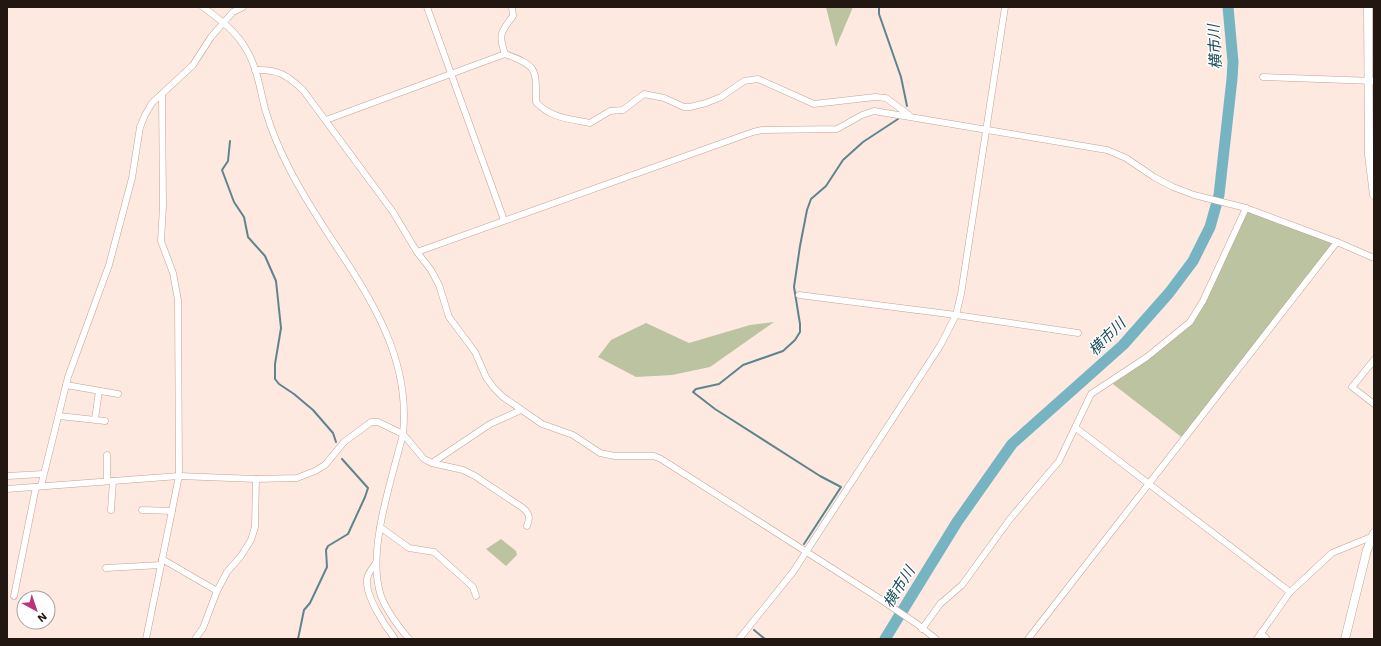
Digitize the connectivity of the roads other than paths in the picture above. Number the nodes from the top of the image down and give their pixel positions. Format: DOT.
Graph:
graph roads {
  1 [pos="203,7"];
  2 [pos="243,7"];
  3 [pos="427,7"];
  4 [pos="512,7"];
  5 [pos="1005,7"];
  6 [pos="1368,7"];
  7 [pos="223,22"];
  8 [pos="505,54"];
  9 [pos="255,70"];
  10 [pos="452,74"];
  11 [pos="1263,77"];
  12 [pos="1372,81"];
  13 [pos="162,94"];
  14 [pos="910,116"];
  15 [pos="326,120"];
  16 [pos="986,131"];
  17 [pos="1374,196"];
  18 [pos="1243,208"];
  19 [pos="504,220"];
  20 [pos="1337,242"];
  21 [pos="417,252"];
  22 [pos="1374,258"];
  23 [pos="799,295"];
  24 [pos="956,315"];
  25 [pos="1078,333"];
  26 [pos="1374,360"];
  27 [pos="66,385"];
  28 [pos="100,391"];
  29 [pos="118,394"];
  30 [pos="1374,404"];
  31 [pos="521,410"];
  32 [pos="59,416"];
  33 [pos="96,419"];
  34 [pos="105,420"];
  35 [pos="1076,428"];
  36 [pos="403,434"];
  37 [pos="107,455"];
  38 [pos="432,463"];
  39 [pos="43,474"];
  40 [pos="7,476"];
  41 [pos="179,476"];
  42 [pos="256,479"];
  43 [pos="110,481"];
  44 [pos="1149,483"];
  45 [pos="38,487"];
  46 [pos="7,489"];
  47 [pos="111,510"];
  48 [pos="142,510"];
  49 [pos="172,511"];
  50 [pos="527,526"];
  51 [pos="380,527"];
  52 [pos="1373,535"];
  53 [pos="806,552"];
  54 [pos="161,562"];
  55 [pos="376,563"];
  56 [pos="106,568"];
  57 [pos="217,591"];
  58 [pos="1290,592"];
  59 [pos="14,596"];
  60 [pos="476,596"];
  61 [pos="922,628"];
  62 [pos="1267,637"];
  63 [pos="1344,638"];
  64 [pos="146,639"];
  65 [pos="194,639"];
  66 [pos="395,639"];
  67 [pos="409,639"];
  68 [pos="739,639"];
  69 [pos="936,639"];
  70 [pos="1028,639"];
  71 [pos="1257,639"];
  1 -- 7 [label="street"];
  2 -- 7 [label="street"];
  3 -- 10 [label="street"];
  4 -- 8 [label="street"];
  5 -- 16 [label="street"];
  6 -- 12 [label="main road"];
  7 -- 9 [label="street"];
  7 -- 13 [label="street"];
  8 -- 10 [label="street"];
  8 -- 14 [label="street"];
  9 -- 15 [label="street"];
  9 -- 36 [label="street"];
  10 -- 15 [label="street"];
  10 -- 19 [label="street"];
  11 -- 12 [label="street"];
  12 -- 17 [label="main road"];
  13 -- 27 [label="street"];
  13 -- 41 [label="street"];
  14 -- 16 [label="street"];
  14 -- 19 [label="street"];
  15 -- 21 [label="street"];
  16 -- 18 [label="street"];
  16 -- 24 [label="street"];
  18 -- 20 [label="street"];
  18 -- 35 [label="street"];
  19 -- 21 [label="street"];
  20 -- 22 [label="street"];
  20 -- 44 [label="street"];
  21 -- 31 [label="street"];
  23 -- 24 [label="street"];
  24 -- 25 [label="street"];
  24 -- 53 [label="street"];
  26 -- 30 [label="street"];
  27 -- 28 [label="street"];
  27 -- 32 [label="street"];
  28 -- 29 [label="street"];
  28 -- 33 [label="street"];
  31 -- 38 [label="street"];
  31 -- 53 [label="street"];
  32 -- 33 [label="street"];
  32 -- 39 [label="street"];
  33 -- 34 [label="street"];
  35 -- 44 [label="street"];
  35 -- 61 [label="street"];
  36 -- 38 [label="street"];
  36 -- 42 [label="street"];
  36 -- 51 [label="street"];
  37 -- 43 [label="street"];
  38 -- 50 [label="street"];
  39 -- 40 [label="street"];
  39 -- 45 [label="street"];
  41 -- 42 [label="street"];
  41 -- 43 [label="street"];
  41 -- 49 [label="street"];
  42 -- 57 [label="street"];
  43 -- 45 [label="street"];
  43 -- 47 [label="street"];
  44 -- 58 [label="street"];
  44 -- 70 [label="street"];
  45 -- 46 [label="street"];
  45 -- 59 [label="street"];
  48 -- 49 [label="street"];
  49 -- 54 [label="street"];
  51 -- 55 [label="street"];
  51 -- 60 [label="street"];
  52 -- 58 [label="street"];
  52 -- 63 [label="main road"];
  53 -- 61 [label="street"];
  53 -- 68 [label="street"];
  54 -- 56 [label="street"];
  54 -- 57 [label="street"];
  54 -- 64 [label="street"];
  55 -- 66 [label="street"];
  55 -- 67 [label="street"];
  57 -- 65 [label="street"];
  58 -- 62 [label="street"];
  61 -- 69 [label="street"];
  62 -- 71 [label="street"];
}
